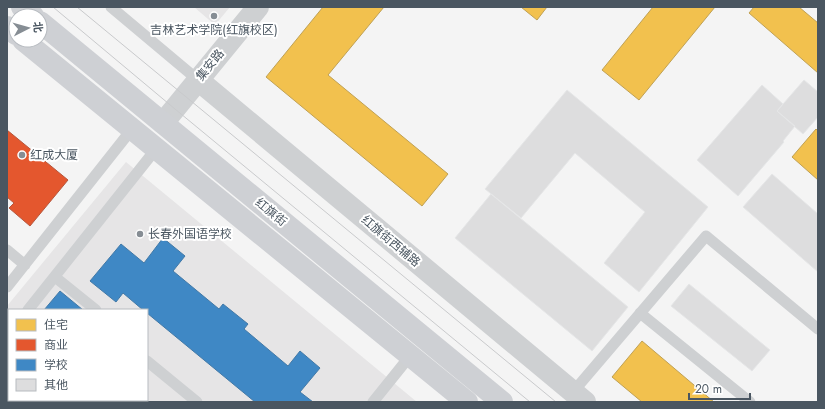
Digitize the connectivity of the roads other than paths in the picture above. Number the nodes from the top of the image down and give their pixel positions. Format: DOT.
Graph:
graph roads {
  1 [pos="111,7"];
  2 [pos="258,7"];
  3 [pos="48,29"];
  4 [pos="33,48"];
  5 [pos="198,80"];
  6 [pos="163,123"];
  7 [pos="132,129"];
  8 [pos="156,149"];
  9 [pos="7,250"];
  10 [pos="25,265"];
  11 [pos="55,277"];
  12 [pos="7,287"];
  13 [pos="29,309"];
  14 [pos="95,309"];
  15 [pos="640,313"];
  16 [pos="818,329"];
  17 [pos="410,356"];
  18 [pos="148,362"];
  19 [pos="579,397"];
  20 [pos="197,402"];
  21 [pos="373,402"];
  22 [pos="467,402"];
  23 [pos="502,402"];
  24 [pos="750,402"];
  1 -- 5 [label="lane"];
  2 -- 5 [label="street, 集安路"];
  3 -- 6 [label="main road, 红旗街"];
  4 -- 7 [label="main road, 红旗街"];
  5 -- 6 [label="street, 集安路"];
  5 -- 19 [label="street, 红旗街西辅路"];
  6 -- 23 [label="main road, 红旗街"];
  7 -- 8 [label="main road, 红旗街"];
  7 -- 10 [label="lane"];
  8 -- 11 [label="lane"];
  8 -- 17 [label="main road, 红旗街"];
  9 -- 10 [label="lane"];
  10 -- 12 [label="lane"];
  11 -- 13 [label="lane"];
  11 -- 14 [label="lane"];
  15 -- 16 [label="lane"];
  15 -- 19 [label="lane"];
  15 -- 24 [label="lane"];
  17 -- 21 [label="lane"];
  17 -- 22 [label="main road, 红旗街"];
  18 -- 20 [label="lane"];
}
